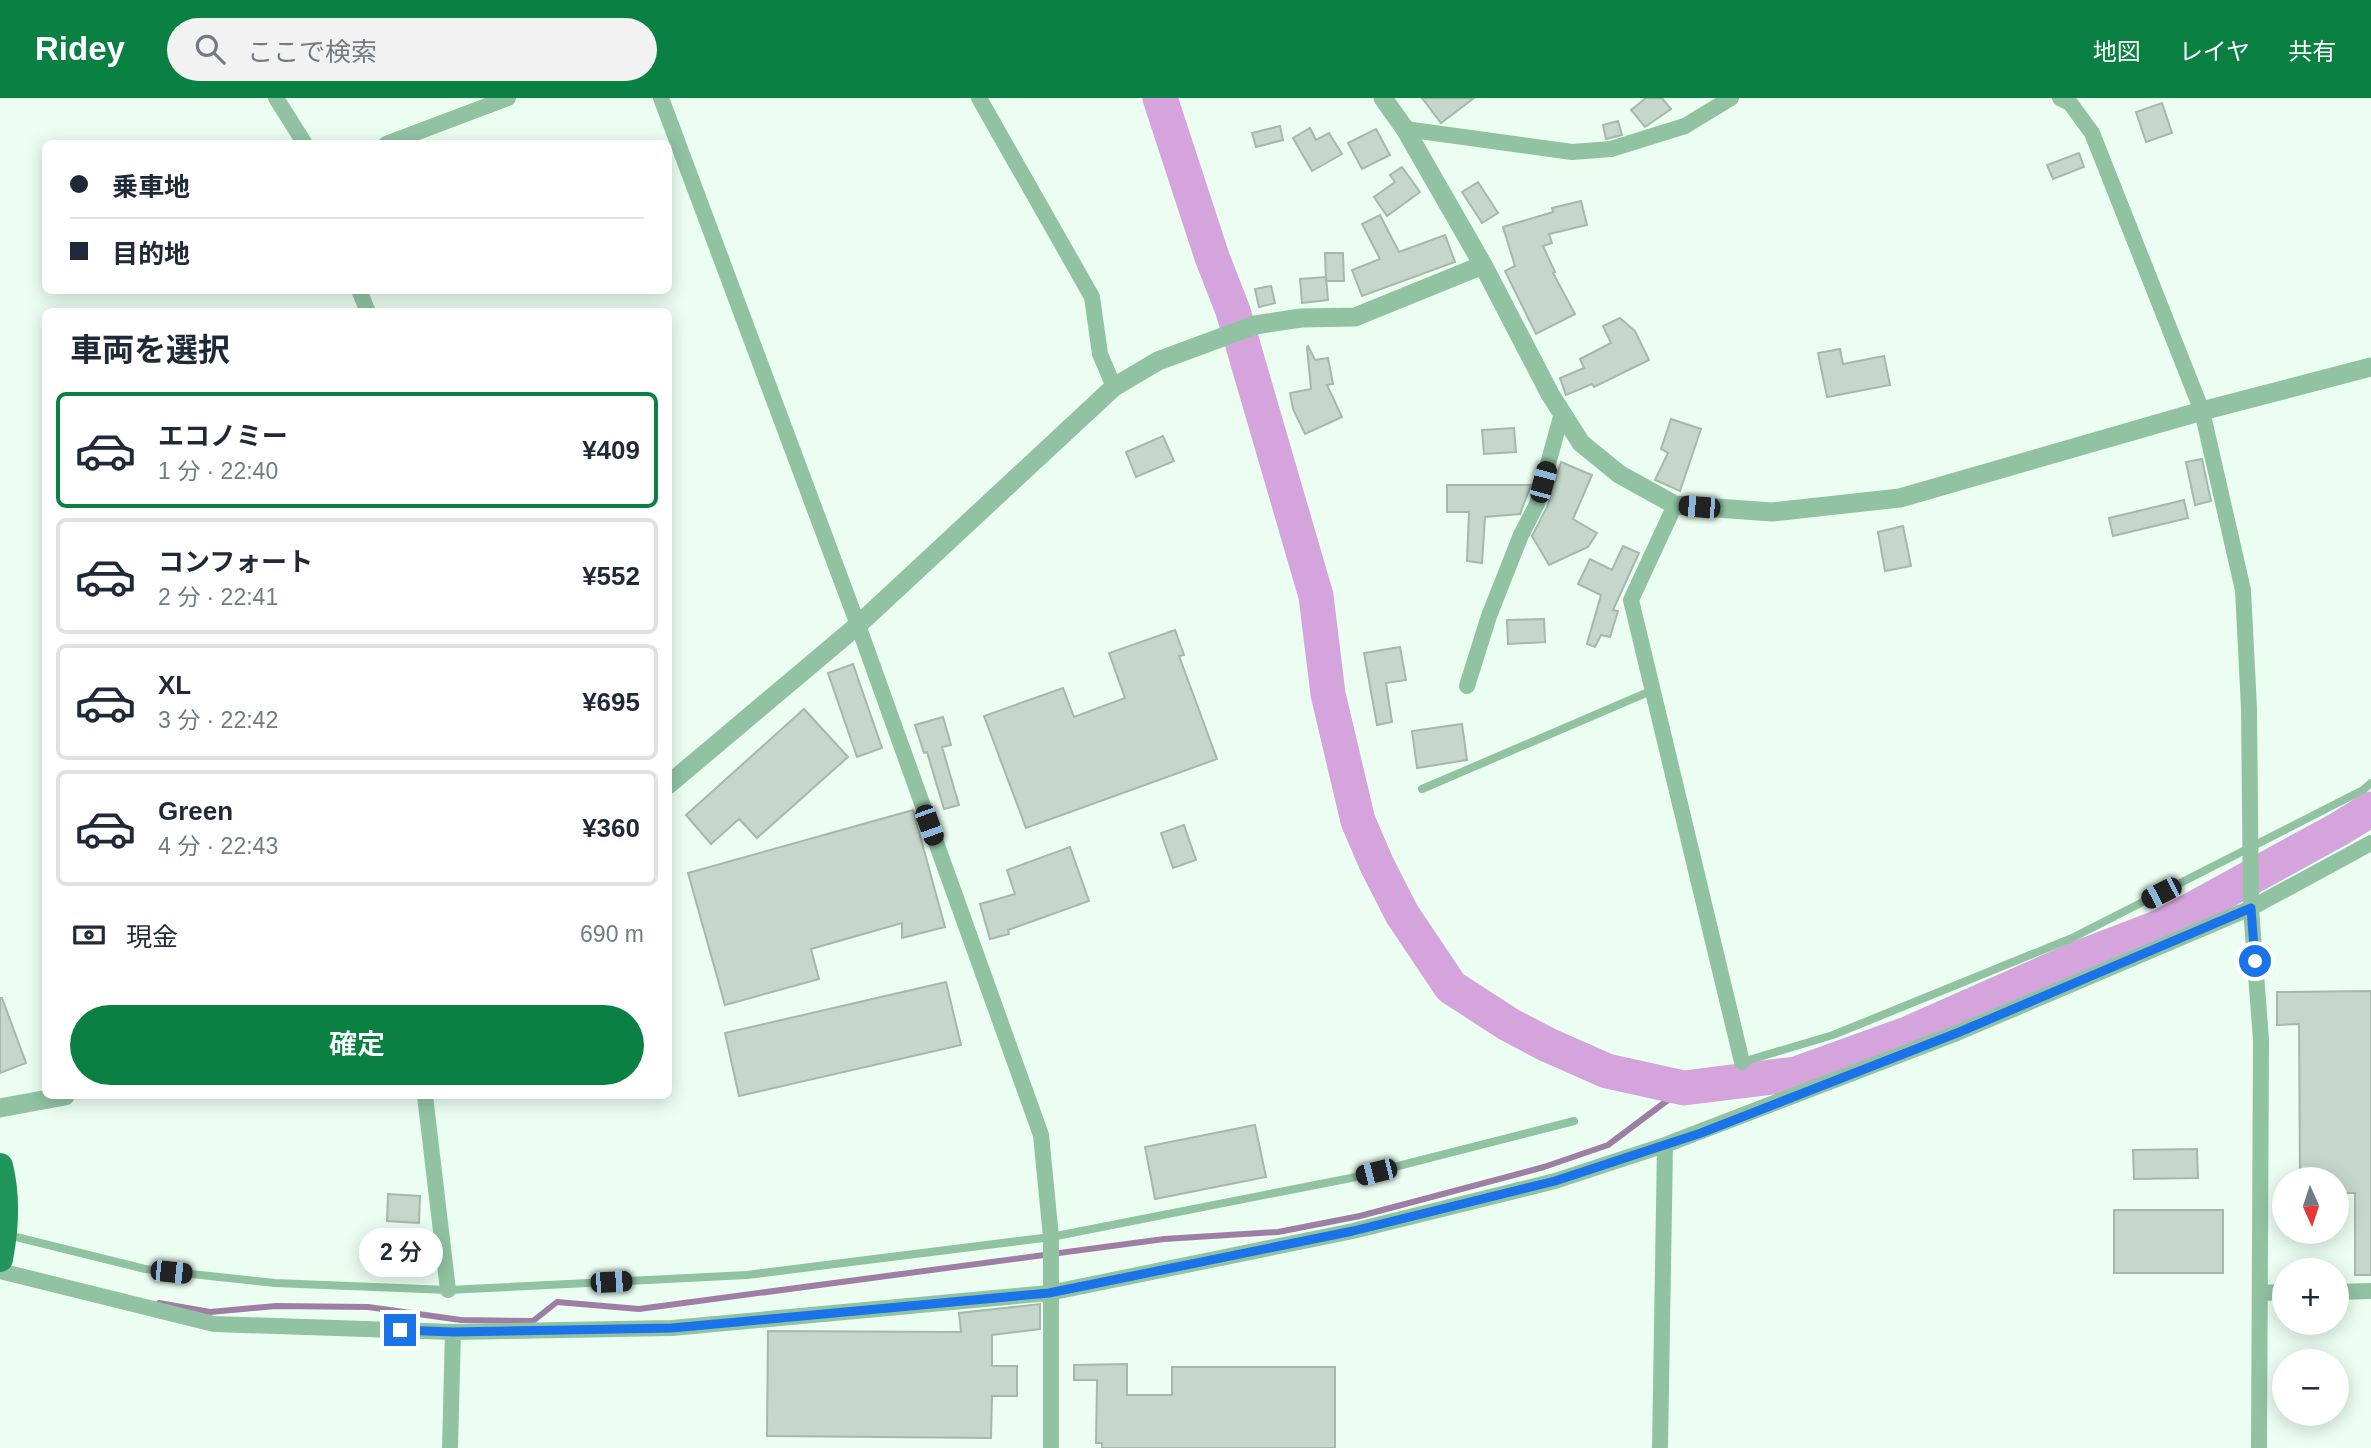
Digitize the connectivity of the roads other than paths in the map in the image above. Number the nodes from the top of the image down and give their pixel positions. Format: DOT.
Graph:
graph roads {
  1 [pos="276,98"];
  2 [pos="508,98"];
  3 [pos="661,98"];
  4 [pos="979,98"];
  5 [pos="1383,98"];
  6 [pos="1731,98"];
  7 [pos="2060,98"];
  8 [pos="1405,130"];
  9 [pos="302,140"];
  10 [pos="397,140"];
  11 [pos="1483,265"];
  12 [pos="2371,367"];
  13 [pos="1114,387"];
  14 [pos="2202,411"];
  15 [pos="1562,413"];
  16 [pos="1675,505"];
  17 [pos="858,625"];
  18 [pos="1467,687"];
  19 [pos="1653,690"];
  20 [pos="672,782"];
  21 [pos="2371,783"];
  22 [pos="1422,789"];
  23 [pos="2371,843"];
  24 [pos="2250,848"];
  25 [pos="2251,908"];
  26 [pos="1742,1062"];
  27 [pos="49,1099"];
  28 [pos="425,1099"];
  29 [pos="0,1108"];
  30 [pos="1574,1121"];
  31 [pos="1665,1145"];
  32 [pos="0,1166"];
  33 [pos="1051,1237"];
  34 [pos="3,1247"];
  35 [pos="0,1271"];
  36 [pos="448,1290"];
  37 [pos="1049,1290"];
  38 [pos="2371,1291"];
  39 [pos="2349,1292"];
  40 [pos="2261,1293"];
  41 [pos="2272,1293"];
  42 [pos="453,1332"];
  43 [pos="450,1448"];
  44 [pos="1051,1448"];
  45 [pos="1660,1448"];
  46 [pos="2259,1448"];
  1 -- 9 [label="street"];
  2 -- 10 [label="street"];
  3 -- 17 [label="street"];
  4 -- 13 [label="street"];
  5 -- 8 [label="street"];
  6 -- 8 [label="street"];
  7 -- 14 [label="street"];
  8 -- 11 [label="street"];
  11 -- 13 [label="street"];
  11 -- 15 [label="street"];
  12 -- 14 [label="street"];
  13 -- 17 [label="street"];
  14 -- 16 [label="street"];
  14 -- 24 [label="street"];
  15 -- 16 [label="street"];
  15 -- 18 [label="street"];
  16 -- 19 [label="street"];
  17 -- 20 [label="street"];
  17 -- 33 [label="street"];
  19 -- 22 [label="lane"];
  19 -- 26 [label="street"];
  21 -- 24 [label="lane"];
  23 -- 25 [label="street"];
  24 -- 25 [label="street"];
  24 -- 26 [label="lane"];
  25 -- 31 [label="street"];
  25 -- 40 [label="street"];
  27 -- 29 [label="street"];
  28 -- 36 [label="street"];
  30 -- 33 [label="lane"];
  31 -- 37 [label="street"];
  31 -- 45 [label="street"];
  32 -- 34 [label="main road"];
  33 -- 36 [label="lane"];
  33 -- 37 [label="street"];
  34 -- 36 [label="lane"];
  35 -- 42 [label="street"];
  37 -- 42 [label="street"];
  37 -- 44 [label="street"];
  38 -- 39 [label="street"];
  40 -- 41 [label="street"];
  40 -- 46 [label="street"];
  42 -- 43 [label="street"];
}
